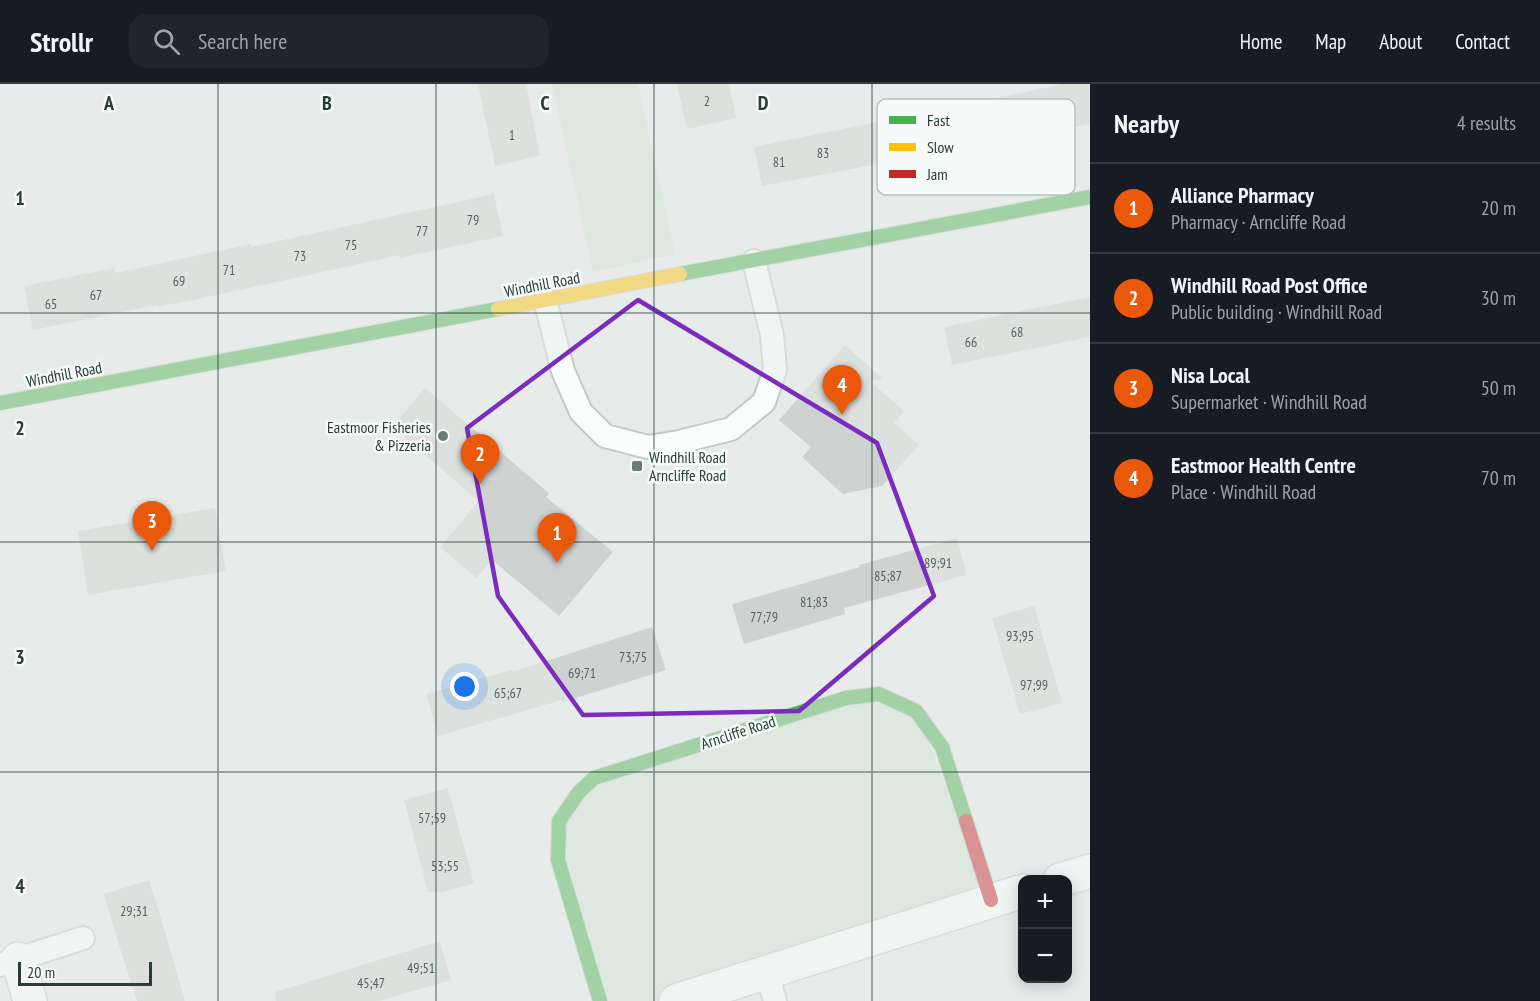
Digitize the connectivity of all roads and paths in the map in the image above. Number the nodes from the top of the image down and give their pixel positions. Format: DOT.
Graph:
graph roads {
  1 [pos="1090,197"];
  2 [pos="754,261"];
  3 [pos="545,300"];
  4 [pos="0,403"];
  5 [pos="1090,871"];
  6 [pos="1072,876"];
  7 [pos="1018,892"];
  8 [pos="991,900"];
  9 [pos="83,938"];
  10 [pos="9,962"];
  11 [pos="771,987"];
  12 [pos="30,1001"];
  13 [pos="600,1001"];
  14 [pos="676,1001"];
  1 -- 2 [label="street, Windhill Road"];
  2 -- 3 [label="street, Windhill Road"];
  2 -- 3 [label="lane"];
  3 -- 4 [label="street, Windhill Road"];
  5 -- 6 [label="street"];
  7 -- 8 [label="street"];
  8 -- 11 [label="street"];
  8 -- 13 [label="street, Arncliffe Road"];
  9 -- 10 [label="lane"];
  10 -- 12 [label="street"];
  11 -- 14 [label="street"];
}
